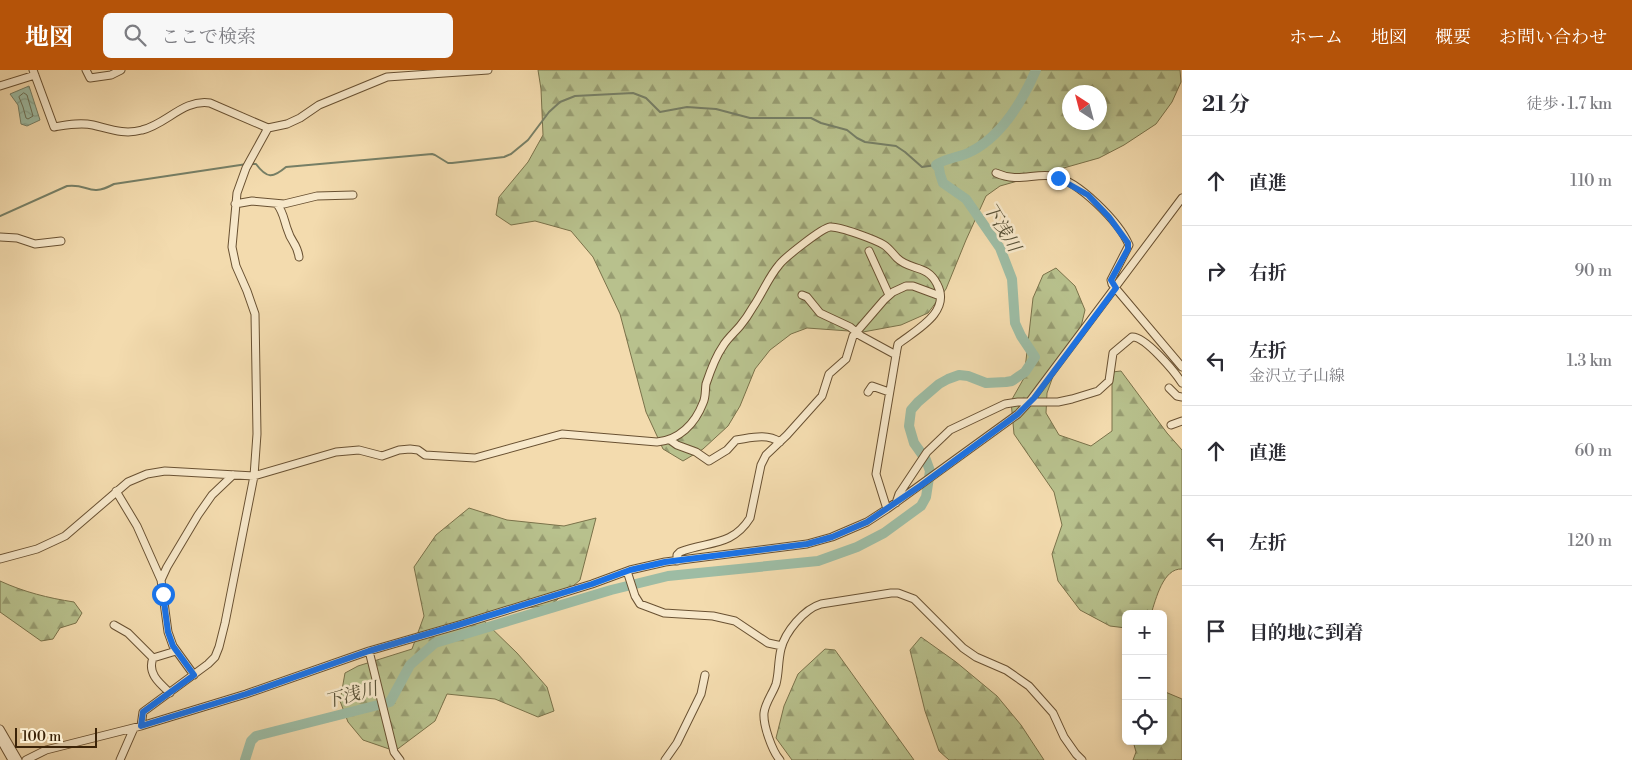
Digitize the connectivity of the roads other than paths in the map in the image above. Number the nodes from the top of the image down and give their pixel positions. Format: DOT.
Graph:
graph roads {
  1 [pos="86,70"];
  2 [pos="121,70"];
  3 [pos="488,70"];
  4 [pos="34,73"];
  5 [pos="0,86"];
  6 [pos="268,128"];
  7 [pos="996,173"];
  8 [pos="353,195"];
  9 [pos="1182,198"];
  10 [pos="236,204"];
  11 [pos="277,204"];
  12 [pos="0,237"];
  13 [pos="61,241"];
  14 [pos="869,251"];
  15 [pos="299,257"];
  16 [pos="1116,288"];
  17 [pos="802,295"];
  18 [pos="889,295"];
  19 [pos="940,296"];
  20 [pos="856,332"];
  21 [pos="896,355"];
  22 [pos="1182,367"];
  23 [pos="1182,383"];
  24 [pos="1169,388"];
  25 [pos="868,392"];
  26 [pos="889,392"];
  27 [pos="1182,397"];
  28 [pos="1030,401"];
  29 [pos="1182,421"];
  30 [pos="1171,425"];
  31 [pos="670,440"];
  32 [pos="780,442"];
  33 [pos="233,475"];
  34 [pos="254,476"];
  35 [pos="116,491"];
  36 [pos="895,503"];
  37 [pos="887,509"];
  38 [pos="0,559"];
  39 [pos="677,561"];
  40 [pos="627,571"];
  41 [pos="161,580"];
  42 [pos="114,625"];
  43 [pos="782,646"];
  44 [pos="176,651"];
  45 [pos="369,651"];
  46 [pos="153,658"];
  47 [pos="194,675"];
  48 [pos="704,675"];
  49 [pos="170,693"];
  50 [pos="137,727"];
  51 [pos="0,729"];
  52 [pos="0,739"];
  53 [pos="13,760"];
  54 [pos="18,760"];
  55 [pos="26,760"];
  56 [pos="120,760"];
  57 [pos="400,760"];
  58 [pos="665,760"];
  59 [pos="780,760"];
  60 [pos="1082,760"];
  1 -- 2 [label="street"];
  3 -- 6 [label="street"];
  4 -- 5 [label="street"];
  4 -- 6 [label="street"];
  6 -- 10 [label="street"];
  7 -- 16 [label="street"];
  8 -- 11 [label="street"];
  9 -- 16 [label="street"];
  10 -- 11 [label="street"];
  10 -- 34 [label="street"];
  11 -- 15 [label="street"];
  12 -- 13 [label="street"];
  14 -- 18 [label="street"];
  16 -- 22 [label="street"];
  16 -- 28 [label="street"];
  17 -- 20 [label="street"];
  18 -- 19 [label="street"];
  18 -- 20 [label="street"];
  19 -- 21 [label="street"];
  19 -- 31 [label="street"];
  20 -- 21 [label="street"];
  20 -- 32 [label="street"];
  21 -- 26 [label="street"];
  23 -- 28 [label="street"];
  24 -- 27 [label="street"];
  25 -- 26 [label="street"];
  26 -- 37 [label="street"];
  28 -- 36 [label="street"];
  28 -- 36 [label="street"];
  29 -- 30 [label="street"];
  31 -- 32 [label="street"];
  31 -- 34 [label="street"];
  32 -- 39 [label="street"];
  33 -- 34 [label="street"];
  33 -- 35 [label="street"];
  33 -- 41 [label="street"];
  34 -- 47 [label="street"];
  35 -- 38 [label="street"];
  35 -- 41 [label="street"];
  36 -- 37 [label="street"];
  37 -- 39 [label="street"];
  39 -- 40 [label="street"];
  40 -- 43 [label="street"];
  40 -- 45 [label="street"];
  41 -- 44 [label="street"];
  42 -- 46 [label="street"];
  43 -- 59 [label="street"];
  43 -- 60 [label="street"];
  44 -- 46 [label="street"];
  44 -- 47 [label="street"];
  45 -- 50 [label="street"];
  45 -- 57 [label="street"];
  46 -- 49 [label="street"];
  47 -- 49 [label="street"];
  48 -- 58 [label="street"];
  49 -- 50 [label="street"];
  50 -- 55 [label="street"];
  50 -- 56 [label="street"];
  51 -- 54 [label="street"];
  52 -- 53 [label="street"];
}
